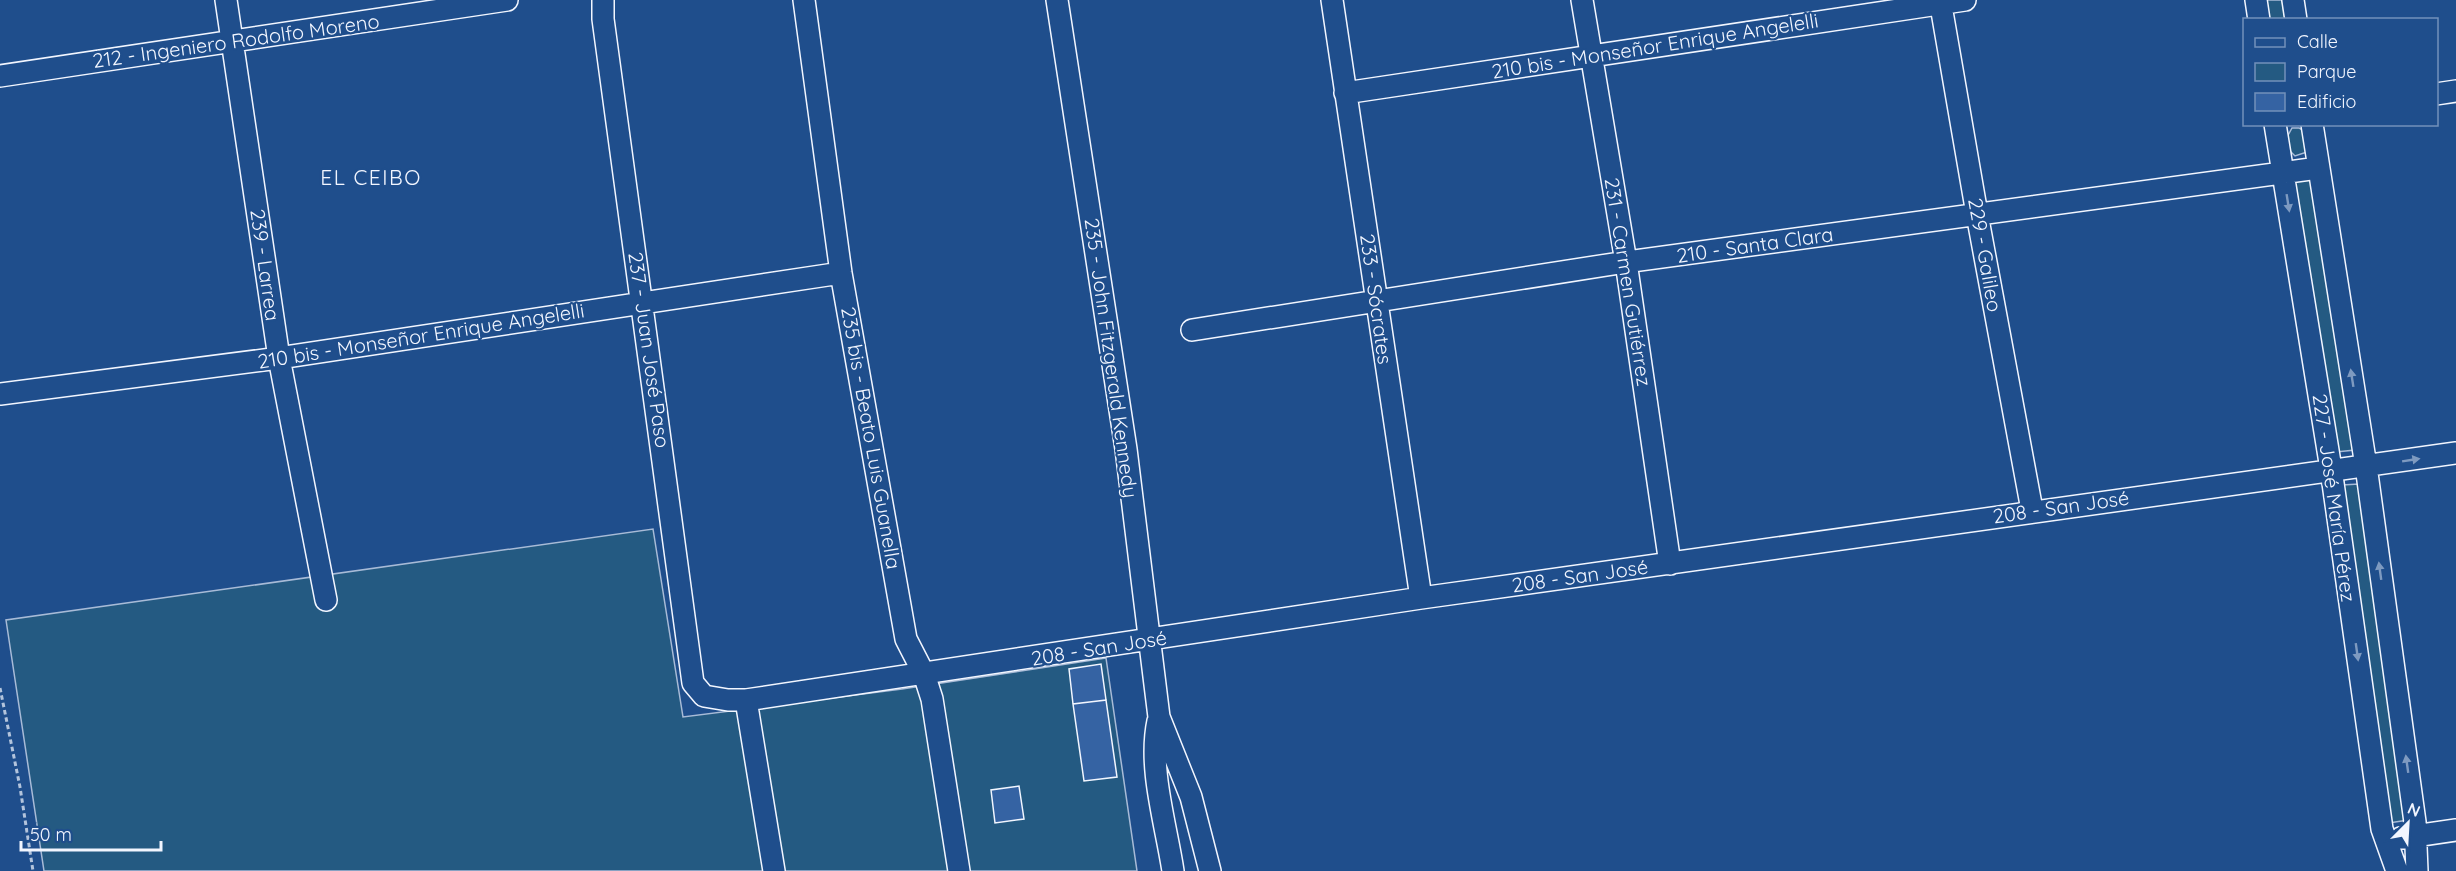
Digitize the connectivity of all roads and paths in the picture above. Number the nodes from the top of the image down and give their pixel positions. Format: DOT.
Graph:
graph roads {
  1 [pos="226,0"];
  2 [pos="507,0"];
  3 [pos="603,0"];
  4 [pos="804,0"];
  5 [pos="1057,0"];
  6 [pos="1332,0"];
  7 [pos="1582,0"];
  8 [pos="1965,0"];
  9 [pos="2256,0"];
  10 [pos="2293,0"];
  11 [pos="1940,2"];
  12 [pos="2259,18"];
  13 [pos="2296,18"];
  14 [pos="232,43"];
  15 [pos="1592,55"];
  16 [pos="0,76"];
  17 [pos="2456,92"];
  18 [pos="1346,93"];
  19 [pos="2438,94"];
  20 [pos="2276,126"];
  21 [pos="2312,126"];
  22 [pos="2318,168"];
  23 [pos="2283,173"];
  24 [pos="1977,214"];
  25 [pos="1626,262"];
  26 [pos="842,273"];
  27 [pos="1376,301"];
  28 [pos="643,303"];
  29 [pos="1192,330"];
  30 [pos="279,358"];
  31 [pos="0,394"];
  32 [pos="2456,453"];
  33 [pos="2366,466"];
  34 [pos="2331,469"];
  35 [pos="2032,510"];
  36 [pos="1670,564"];
  37 [pos="1421,598"];
  38 [pos="326,600"];
  39 [pos="1150,641"];
  40 [pos="924,674"];
  41 [pos="0,688"];
  42 [pos="704,696"];
  43 [pos="746,700"];
  44 [pos="1159,717"];
  45 [pos="2456,830"];
  46 [pos="2415,836"];
  47 [pos="2386,840"];
  48 [pos="33,871"];
  49 [pos="774,871"];
  50 [pos="960,871"];
  51 [pos="1173,871"];
  52 [pos="1210,871"];
  53 [pos="2397,871"];
  54 [pos="2417,871"];
  1 -- 14 [label="street, 239 - Larrea"];
  2 -- 14 [label="street, 212 - Ingeniero Rodolfo Moreno"];
  3 -- 28 [label="street, 237 - Juan José Paso"];
  4 -- 26 [label="street, 235 bis - Beato Luis Guanella"];
  5 -- 39 [label="street, 235 - John Fitzgerald Kennedy"];
  6 -- 18 [label="street, 233 - Sócrates"];
  7 -- 15 [label="street, 231 - Carmen Gutiérrez"];
  8 -- 11 [label="street, 210 bis - Monseñor Enrique Angelelli"];
  9 -- 12 [label="street"];
  10 -- 13 [label="street"];
  11 -- 15 [label="street, 210 bis - Monseñor Enrique Angelelli"];
  11 -- 24 [label="street, 229 - Galileo"];
  14 -- 16 [label="street, 212 - Ingeniero Rodolfo Moreno"];
  14 -- 30 [label="street, 239 - Larrea"];
  15 -- 18 [label="street, 210 bis - Monseñor Enrique Angelelli"];
  15 -- 25 [label="street, 231 - Carmen Gutiérrez"];
  17 -- 19 [label="street"];
  18 -- 27 [label="street, 233 - Sócrates"];
  20 -- 23 [label="street, 227 - José María Pérez"];
  21 -- 22 [label="street, 227 - José María Pérez"];
  22 -- 23 [label="street, 210 - Santa Clara"];
  33 -- 22 [label="street, 227 - José María Pérez, one-way"];
  23 -- 24 [label="street, 210 - Santa Clara"];
  23 -- 34 [label="street, 227 - José María Pérez, one-way"];
  24 -- 25 [label="street, 210 - Santa Clara"];
  24 -- 35 [label="street, 229 - Galileo"];
  25 -- 27 [label="street, 210 - Santa Clara"];
  25 -- 36 [label="street, 231 - Carmen Gutiérrez"];
  26 -- 28 [label="street, 210 bis - Monseñor Enrique Angelelli"];
  26 -- 40 [label="street, 235 bis - Beato Luis Guanella"];
  27 -- 29 [label="street, 210 - Santa Clara"];
  27 -- 37 [label="street, 233 - Sócrates"];
  28 -- 30 [label="street, 210 bis - Monseñor Enrique Angelelli"];
  28 -- 42 [label="street, 237 - Juan José Paso"];
  30 -- 31 [label="street, 210 bis - Monseñor Enrique Angelelli"];
  30 -- 38 [label="street, 239 - Larrea"];
  33 -- 32 [label="street, 208 - San José, one-way"];
  33 -- 34 [label="street, 208 - San José"];
  46 -- 33 [label="street, 227 - José María Pérez, one-way"];
  34 -- 35 [label="street, 208 - San José"];
  34 -- 47 [label="street, 227 - José María Pérez, one-way"];
  35 -- 36 [label="street, 208 - San José"];
  36 -- 37 [label="street, 208 - San José"];
  37 -- 39 [label="street, 208 - San José"];
  39 -- 40 [label="street, 208 - San José"];
  39 -- 44 [label="street, 235 - John Fitzgerald Kennedy"];
  40 -- 43 [label="street, 208 - San José"];
  40 -- 50 [label="street, 235 bis - Beato Luis Guanella"];
  41 -- 48 [label="path"];
  42 -- 43 [label="street, 208 - San José"];
  43 -- 49 [label="street"];
  44 -- 51 [label="street, 235 - John Fitzgerald Kennedy"];
  44 -- 52 [label="street, 235 - John Fitzgerald Kennedy"];
  45 -- 46 [label="street"];
  46 -- 47 [label="street"];
  46 -- 54 [label="street, 227 - José María Pérez"];
  47 -- 53 [label="street, 227 - José María Pérez"];
}
